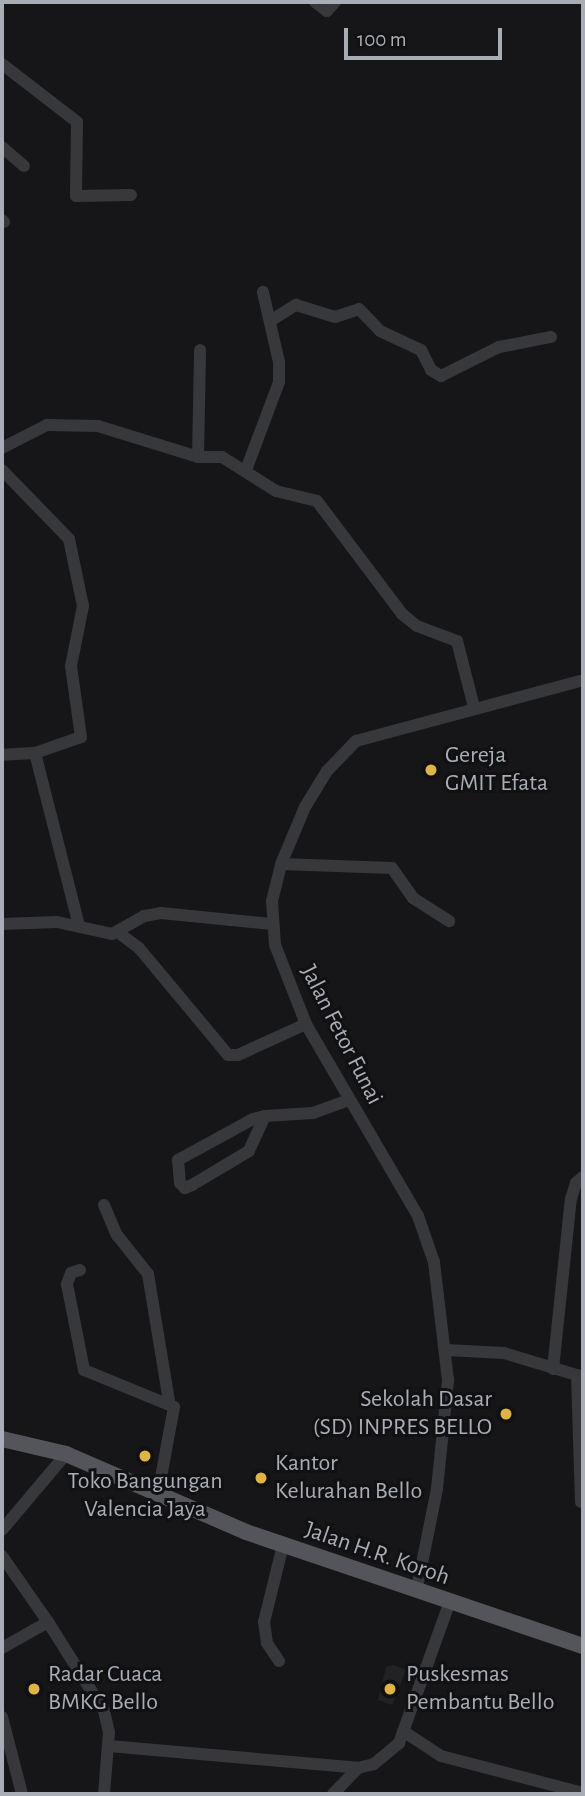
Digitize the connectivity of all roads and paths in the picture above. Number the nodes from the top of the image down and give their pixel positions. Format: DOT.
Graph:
graph roads {
  1 [pos="315,2"];
  2 [pos="335,2"];
  3 [pos="2,64"];
  4 [pos="2,147"];
  5 [pos="24,166"];
  6 [pos="131,195"];
  7 [pos="263,292"];
  8 [pos="270,321"];
  9 [pos="551,337"];
  10 [pos="200,351"];
  11 [pos="2,448"];
  12 [pos="198,457"];
  13 [pos="2,470"];
  14 [pos="246,470"];
  15 [pos="583,680"];
  16 [pos="474,707"];
  17 [pos="35,753"];
  18 [pos="2,755"];
  19 [pos="281,864"];
  20 [pos="449,921"];
  21 [pos="2,924"];
  22 [pos="272,924"];
  23 [pos="79,926"];
  24 [pos="119,933"];
  25 [pos="306,1024"];
  26 [pos="348,1100"];
  27 [pos="265,1116"];
  28 [pos="583,1177"];
  29 [pos="104,1205"];
  30 [pos="80,1270"];
  31 [pos="446,1350"];
  32 [pos="553,1369"];
  33 [pos="580,1376"];
  34 [pos="169,1401"];
  35 [pos="2,1438"];
  36 [pos="65,1454"];
  37 [pos="158,1493"];
  38 [pos="581,1502"];
  39 [pos="2,1530"];
  40 [pos="283,1545"];
  41 [pos="2,1556"];
  42 [pos="417,1588"];
  43 [pos="449,1604"];
  44 [pos="48,1622"];
  45 [pos="583,1646"];
  46 [pos="2,1648"];
  47 [pos="279,1661"];
  48 [pos="2,1717"];
  49 [pos="403,1731"];
  50 [pos="109,1746"];
  51 [pos="358,1768"];
  52 [pos="583,1793"];
  53 [pos="22,1794"];
  54 [pos="104,1794"];
  55 [pos="333,1794"];
  1 -- 2 [label="street"];
  3 -- 6 [label="street"];
  4 -- 5 [label="street"];
  7 -- 8 [label="street"];
  8 -- 9 [label="street"];
  8 -- 14 [label="street"];
  10 -- 12 [label="street"];
  11 -- 12 [label="street"];
  12 -- 14 [label="street"];
  13 -- 17 [label="street"];
  14 -- 16 [label="street"];
  15 -- 16 [label="street, Jalan Fetor Funai"];
  16 -- 19 [label="street, Jalan Fetor Funai"];
  17 -- 18 [label="street"];
  17 -- 23 [label="street"];
  19 -- 20 [label="street"];
  19 -- 22 [label="street, Jalan Fetor Funai"];
  21 -- 23 [label="street"];
  22 -- 24 [label="street"];
  22 -- 25 [label="street, Jalan Fetor Funai"];
  23 -- 24 [label="street"];
  24 -- 25 [label="street"];
  25 -- 26 [label="street, Jalan Fetor Funai"];
  26 -- 27 [label="street"];
  26 -- 31 [label="street, Jalan Fetor Funai"];
  27 -- 27 [label="street"];
  28 -- 32 [label="street"];
  29 -- 34 [label="street"];
  30 -- 34 [label="street"];
  31 -- 32 [label="street"];
  31 -- 42 [label="street, Jalan Fetor Funai"];
  32 -- 33 [label="street"];
  33 -- 38 [label="street"];
  34 -- 37 [label="street"];
  35 -- 36 [label="main road, Jalan H.R. Koroh"];
  36 -- 37 [label="main road, Jalan H.R. Koroh"];
  36 -- 39 [label="street"];
  37 -- 40 [label="main road, Jalan H.R. Koroh"];
  40 -- 42 [label="main road, Jalan H.R. Koroh"];
  40 -- 47 [label="street"];
  41 -- 44 [label="street"];
  42 -- 43 [label="main road, Jalan H.R. Koroh"];
  43 -- 45 [label="main road, Jalan H.R. Koroh"];
  43 -- 49 [label="street"];
  44 -- 46 [label="street"];
  44 -- 50 [label="street"];
  48 -- 53 [label="street"];
  49 -- 51 [label="street"];
  49 -- 52 [label="street"];
  50 -- 51 [label="street"];
  50 -- 54 [label="street"];
  51 -- 55 [label="street"];
}
